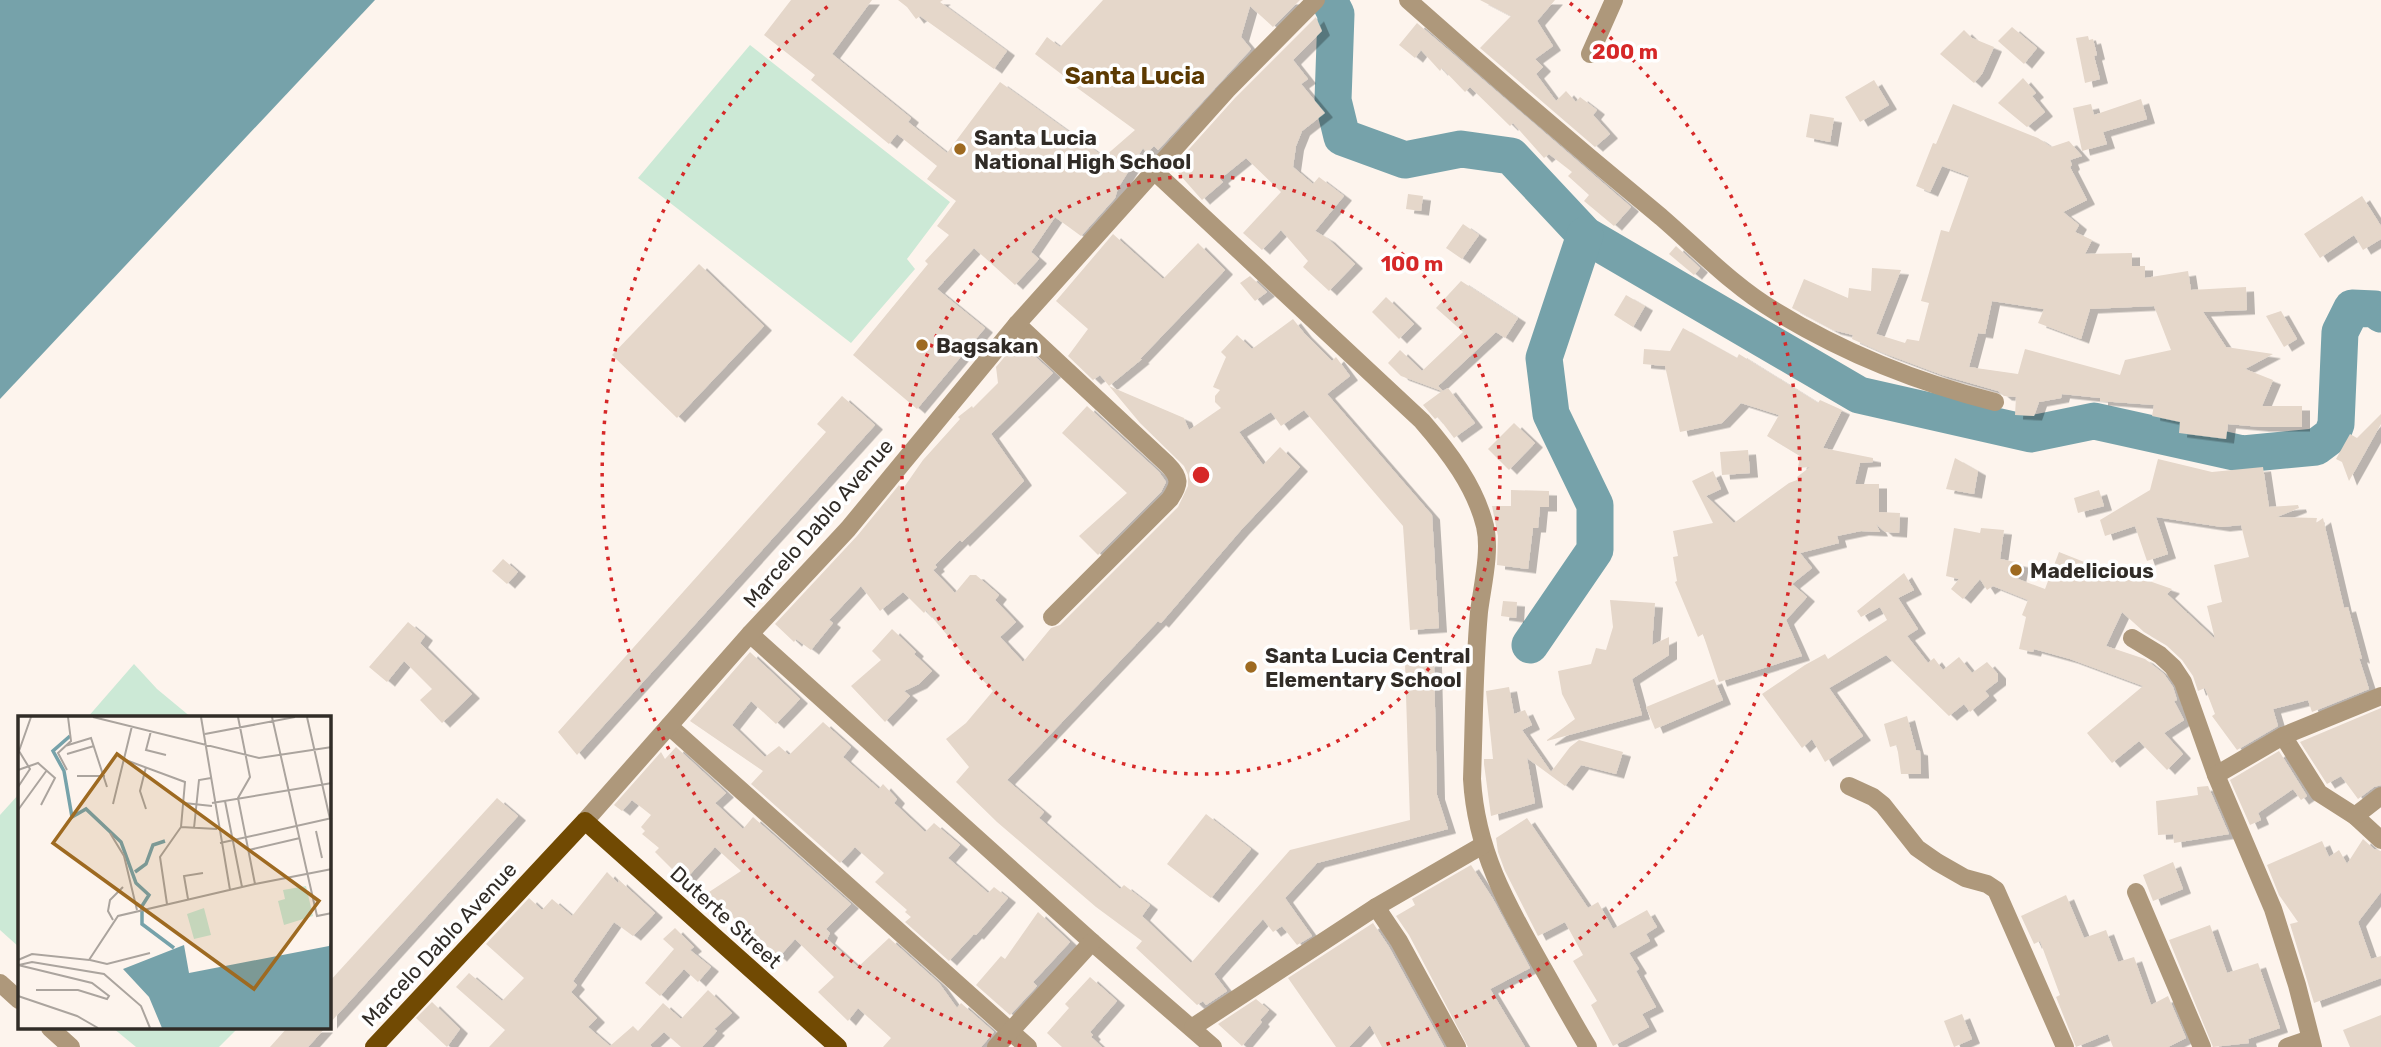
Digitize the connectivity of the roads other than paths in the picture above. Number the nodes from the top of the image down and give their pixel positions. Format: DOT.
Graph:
graph roads {
  1 [pos="1316,0"];
  2 [pos="1408,0"];
  3 [pos="1614,0"];
  4 [pos="1590,54"];
  5 [pos="1154,171"];
  6 [pos="1017,324"];
  7 [pos="1995,402"];
  8 [pos="1052,617"];
  9 [pos="750,634"];
  10 [pos="2132,638"];
  11 [pos="2381,696"];
  12 [pos="669,726"];
  13 [pos="2283,736"];
  14 [pos="2216,775"];
  15 [pos="1849,786"];
  16 [pos="2381,796"];
  17 [pos="2355,816"];
  18 [pos="584,821"];
  19 [pos="2381,840"];
  20 [pos="1483,845"];
  21 [pos="2136,892"];
  22 [pos="1376,907"];
  23 [pos="1092,942"];
  24 [pos="0,983"];
  25 [pos="18,999"];
  26 [pos="1193,1027"];
  27 [pos="52,1030"];
  28 [pos="1011,1031"];
  29 [pos="2311,1043"];
  30 [pos="835,1046"];
  31 [pos="1586,1046"];
  32 [pos="71,1047"];
  33 [pos="374,1047"];
  34 [pos="996,1047"];
  35 [pos="1028,1047"];
  36 [pos="1213,1047"];
  37 [pos="1457,1047"];
  38 [pos="2066,1047"];
  39 [pos="2202,1047"];
  40 [pos="2287,1047"];
  1 -- 5 [label="street, Marcelo Dablo Avenue"];
  2 -- 7 [label="street"];
  3 -- 4 [label="street"];
  5 -- 6 [label="street, Marcelo Dablo Avenue"];
  5 -- 20 [label="street"];
  6 -- 8 [label="street"];
  6 -- 9 [label="street, Marcelo Dablo Avenue"];
  9 -- 12 [label="street, Marcelo Dablo Avenue"];
  9 -- 23 [label="street"];
  10 -- 14 [label="street"];
  11 -- 13 [label="street"];
  12 -- 18 [label="street, Marcelo Dablo Avenue"];
  12 -- 28 [label="street"];
  13 -- 14 [label="street"];
  13 -- 17 [label="street"];
  14 -- 29 [label="street"];
  15 -- 38 [label="street"];
  16 -- 17 [label="street"];
  17 -- 19 [label="street"];
  18 -- 30 [label="main road, Duterte Street"];
  18 -- 33 [label="main road, Marcelo Dablo Avenue"];
  20 -- 22 [label="street"];
  20 -- 31 [label="street"];
  21 -- 39 [label="street"];
  22 -- 26 [label="street"];
  22 -- 37 [label="street"];
  23 -- 26 [label="street"];
  23 -- 28 [label="street"];
  24 -- 25 [label="street"];
  26 -- 36 [label="street"];
  27 -- 32 [label="street"];
  28 -- 34 [label="street"];
  28 -- 35 [label="street"];
  29 -- 40 [label="street"];
}
